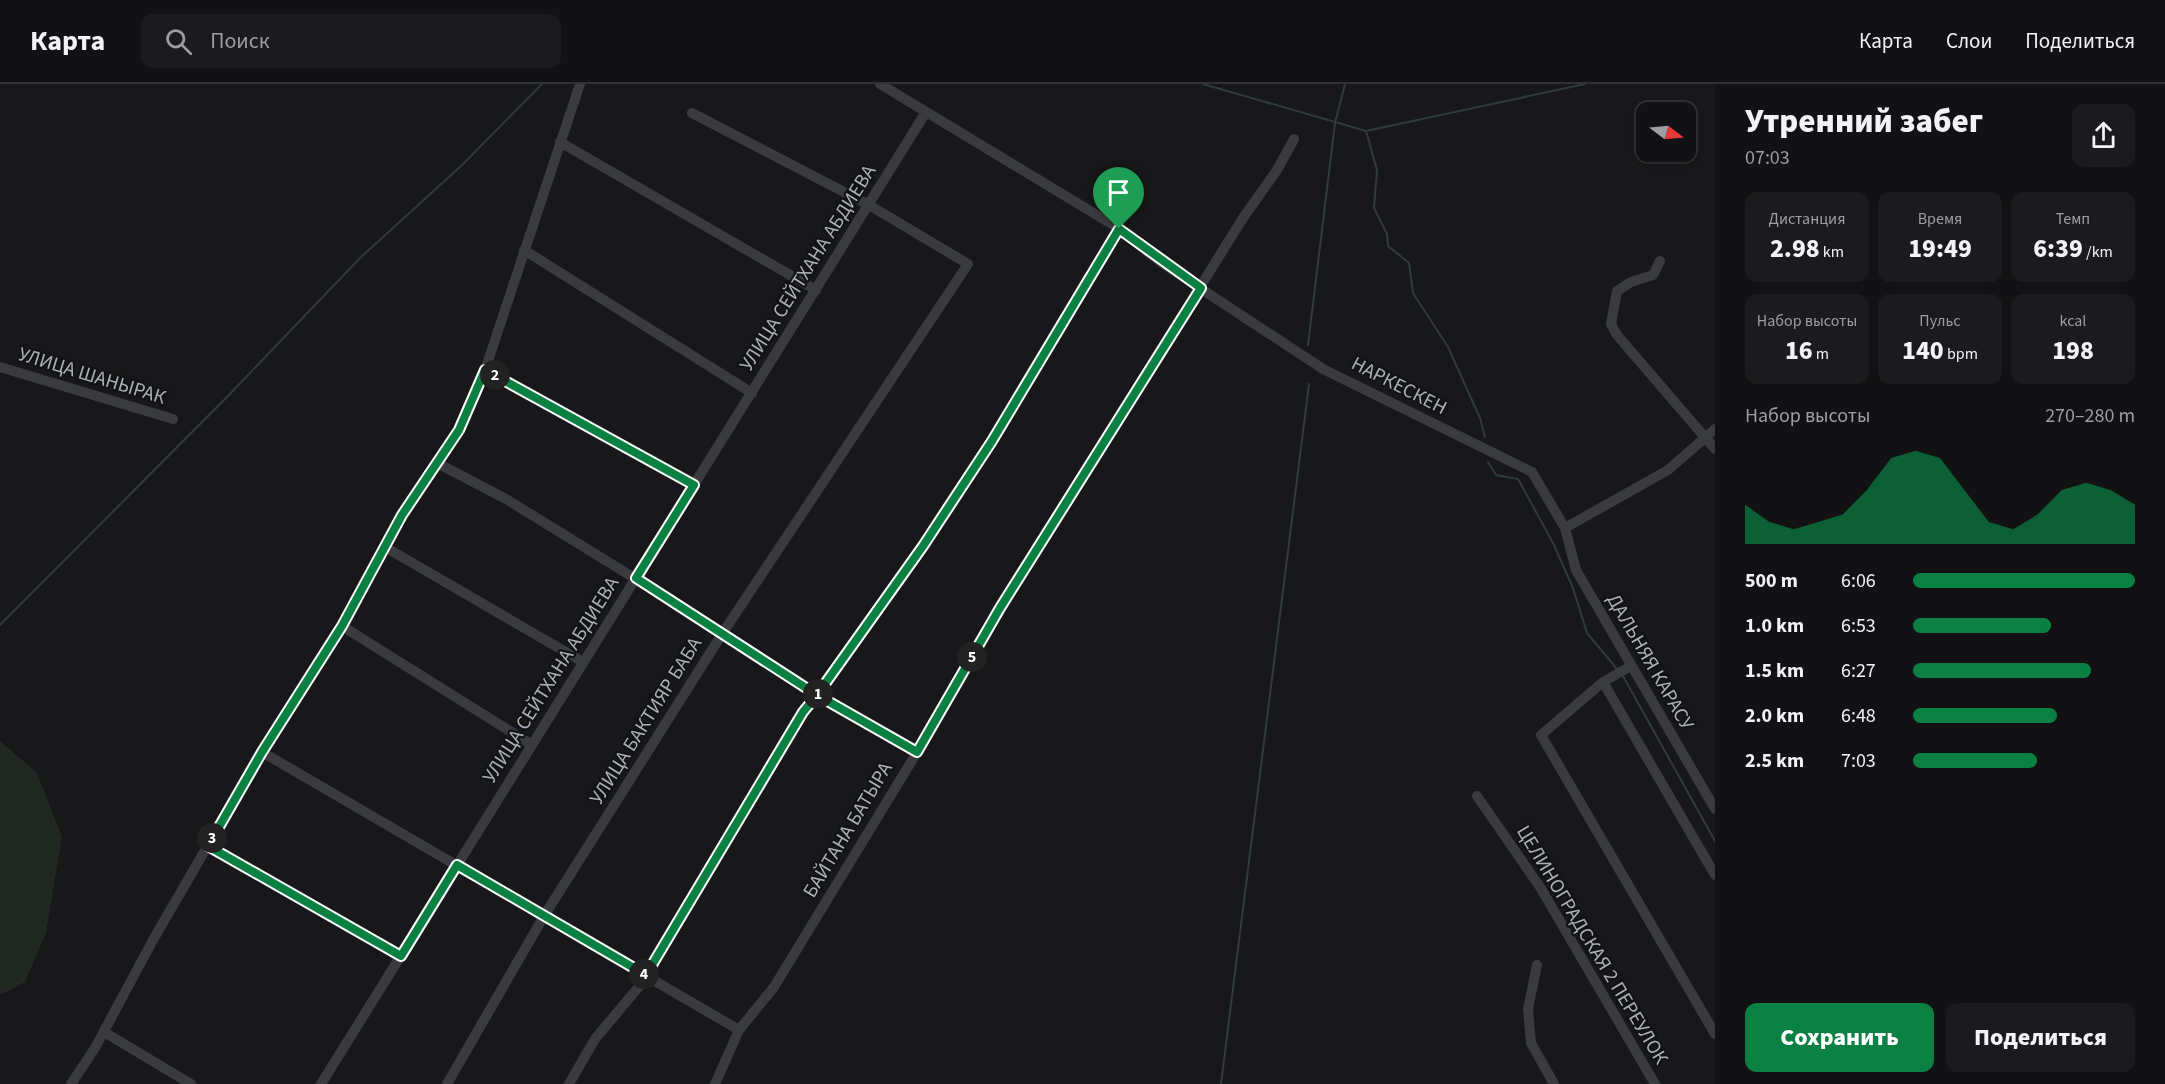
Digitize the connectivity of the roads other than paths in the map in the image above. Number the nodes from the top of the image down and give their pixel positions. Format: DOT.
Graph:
graph roads {
  1 [pos="580,84"];
  2 [pos="880,84"];
  3 [pos="926,112"];
  4 [pos="692,113"];
  5 [pos="1294,139"];
  6 [pos="560,142"];
  7 [pos="869,205"];
  8 [pos="1119,229"];
  9 [pos="524,250"];
  10 [pos="1660,261"];
  11 [pos="1201,288"];
  12 [pos="816,290"];
  13 [pos="0,367"];
  14 [pos="485,370"];
  15 [pos="752,393"];
  16 [pos="173,419"];
  17 [pos="1715,429"];
  18 [pos="1706,437"];
  19 [pos="1715,449"];
  20 [pos="436,463"];
  21 [pos="694,485"];
  22 [pos="1565,528"];
  23 [pos="385,547"];
  24 [pos="636,578"];
  25 [pos="342,626"];
  26 [pos="722,634"];
  27 [pos="584,663"];
  28 [pos="1631,666"];
  29 [pos="1606,681"];
  30 [pos="817,695"];
  31 [pos="532,745"];
  32 [pos="262,752"];
  33 [pos="917,752"];
  34 [pos="1477,796"];
  35 [pos="1715,809"];
  36 [pos="208,846"];
  37 [pos="457,865"];
  38 [pos="1715,875"];
  39 [pos="544,915"];
  40 [pos="401,956"];
  41 [pos="1537,965"];
  42 [pos="646,975"];
  43 [pos="739,1030"];
  44 [pos="104,1032"];
  45 [pos="1715,1034"];
  46 [pos="71,1084"];
  47 [pos="192,1084"];
  48 [pos="321,1084"];
  49 [pos="447,1084"];
  50 [pos="569,1084"];
  51 [pos="715,1084"];
  52 [pos="1554,1084"];
  53 [pos="1655,1084"];
  1 -- 6 [label="street"];
  2 -- 3 [label="street, НАРКЕСКЕН"];
  3 -- 7 [label="street, УЛИЦА СЕЙТХАНА АБДИЕВА"];
  3 -- 8 [label="street, НАРКЕСКЕН"];
  4 -- 7 [label="street"];
  5 -- 11 [label="street, БАЙТАНА БАТЫРА"];
  6 -- 9 [label="street"];
  6 -- 12 [label="street"];
  7 -- 12 [label="street, УЛИЦА СЕЙТХАНА АБДИЕВА"];
  7 -- 26 [label="street, УЛИЦА БАКТИЯР БАБА"];
  8 -- 11 [label="street, НАРКЕСКЕН"];
  8 -- 30 [label="street"];
  9 -- 14 [label="street"];
  9 -- 15 [label="street"];
  10 -- 18 [label="street"];
  11 -- 22 [label="street, НАРКЕСКЕН"];
  11 -- 33 [label="street, БАЙТАНА БАТЫРА"];
  12 -- 15 [label="street, УЛИЦА СЕЙТХАНА АБДИЕВА"];
  13 -- 16 [label="street, УЛИЦА ШАНЫРАК"];
  14 -- 20 [label="street"];
  14 -- 21 [label="street"];
  15 -- 21 [label="street, УЛИЦА СЕЙТХАНА АБДИЕВА"];
  17 -- 18 [label="street"];
  18 -- 19 [label="street"];
  18 -- 22 [label="street"];
  20 -- 23 [label="street"];
  20 -- 24 [label="street"];
  21 -- 24 [label="street, УЛИЦА СЕЙТХАНА АБДИЕВА"];
  22 -- 28 [label="street, ДАЛЬНЯЯ КАРАСУ"];
  23 -- 25 [label="street"];
  23 -- 27 [label="street"];
  24 -- 26 [label="street"];
  24 -- 27 [label="street, УЛИЦА СЕЙТХАНА АБДИЕВА"];
  25 -- 31 [label="street"];
  25 -- 32 [label="street"];
  26 -- 30 [label="street"];
  26 -- 39 [label="street, УЛИЦА БАКТИЯР БАБА"];
  27 -- 31 [label="street, УЛИЦА СЕЙТХАНА АБДИЕВА"];
  28 -- 29 [label="street"];
  28 -- 35 [label="street, ДАЛЬНЯЯ КАРАСУ"];
  29 -- 38 [label="street"];
  29 -- 45 [label="street"];
  30 -- 33 [label="street"];
  30 -- 42 [label="street"];
  31 -- 37 [label="street, УЛИЦА СЕЙТХАНА АБДИЕВА"];
  32 -- 36 [label="street"];
  32 -- 37 [label="street"];
  33 -- 43 [label="street, БАЙТАНА БАТЫРА"];
  34 -- 53 [label="street, ЦЕЛИНОГРАДСКАЯ 2 ПЕРЕУЛОК"];
  36 -- 40 [label="street"];
  36 -- 44 [label="street"];
  37 -- 39 [label="street"];
  37 -- 40 [label="street, УЛИЦА СЕЙТХАНА АБДИЕВА"];
  39 -- 42 [label="street"];
  39 -- 49 [label="street, УЛИЦА БАКТИЯР БАБА"];
  40 -- 48 [label="street, УЛИЦА СЕЙТХАНА АБДИЕВА"];
  41 -- 52 [label="street"];
  42 -- 43 [label="street"];
  42 -- 50 [label="street"];
  43 -- 51 [label="street, БАЙТАНА БАТЫРА"];
  44 -- 46 [label="street"];
  44 -- 47 [label="street"];
}
